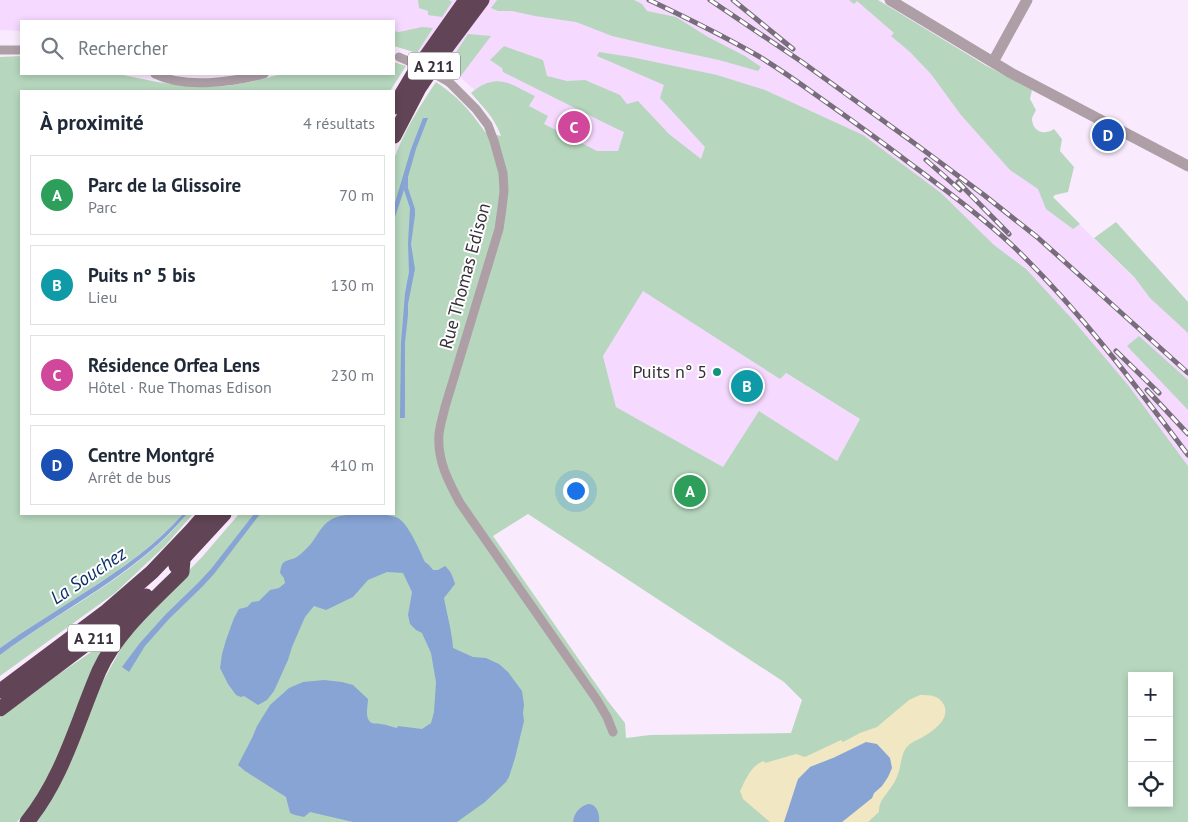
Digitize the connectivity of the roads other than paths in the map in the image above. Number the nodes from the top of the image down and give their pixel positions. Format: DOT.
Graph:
graph roads {
  1 [pos="466,0"];
  2 [pos="482,0"];
  3 [pos="890,0"];
  4 [pos="1027,0"];
  5 [pos="0,50"];
  6 [pos="20,50"];
  7 [pos="396,56"];
  8 [pos="993,62"];
  9 [pos="159,75"];
  10 [pos="259,75"];
  11 [pos="395,105"];
  12 [pos="395,134"];
  13 [pos="1188,166"];
  14 [pos="205,515"];
  15 [pos="223,515"];
  16 [pos="183,560"];
  17 [pos="0,691"];
  18 [pos="0,709"];
  19 [pos="613,732"];
  20 [pos="27,822"];
  1 -- 11 [label="highway, A 211"];
  2 -- 12 [label="highway, A 211"];
  3 -- 8 [label="street"];
  4 -- 8 [label="street"];
  5 -- 6 [label="street"];
  7 -- 19 [label="street, Rue Thomas Edison, bridge"];
  8 -- 13 [label="street"];
  9 -- 10 [label="street"];
  14 -- 17 [label="highway, A 211"];
  15 -- 16 [label="highway, A 211"];
  16 -- 18 [label="highway, A 211"];
  16 -- 20 [label="highway"];
}
